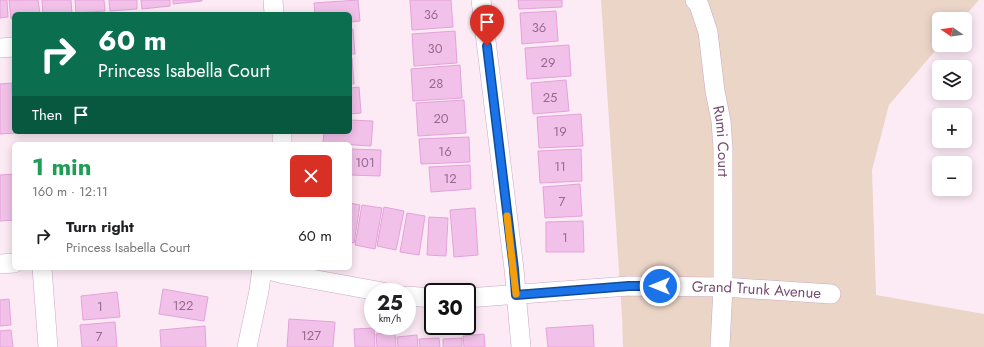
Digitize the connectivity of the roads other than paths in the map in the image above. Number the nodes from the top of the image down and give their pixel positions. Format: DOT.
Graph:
graph roads {
  1 [pos="273,0"];
  2 [pos="481,0"];
  3 [pos="695,0"];
  4 [pos="274,12"];
  5 [pos="12,47"];
  6 [pos="0,48"];
  7 [pos="12,263"];
  8 [pos="0,264"];
  9 [pos="42,270"];
  10 [pos="262,270"];
  11 [pos="269,270"];
  12 [pos="723,287"];
  13 [pos="364,289"];
  14 [pos="831,294"];
  15 [pos="516,295"];
  16 [pos="476,297"];
  17 [pos="48,347"];
  18 [pos="247,347"];
  19 [pos="522,347"];
  20 [pos="720,347"];
  1 -- 4 [label="street"];
  2 -- 15 [label="street"];
  3 -- 12 [label="street, Rumi Court"];
  5 -- 6 [label="street"];
  7 -- 8 [label="street"];
  9 -- 17 [label="street"];
  10 -- 18 [label="street"];
  11 -- 13 [label="street"];
  12 -- 14 [label="street, Grand Trunk Avenue"];
  12 -- 15 [label="street, Grand Trunk Avenue"];
  12 -- 20 [label="street, Rumi Court"];
  15 -- 16 [label="street, Grand Trunk Avenue"];
  15 -- 19 [label="street"];
}
